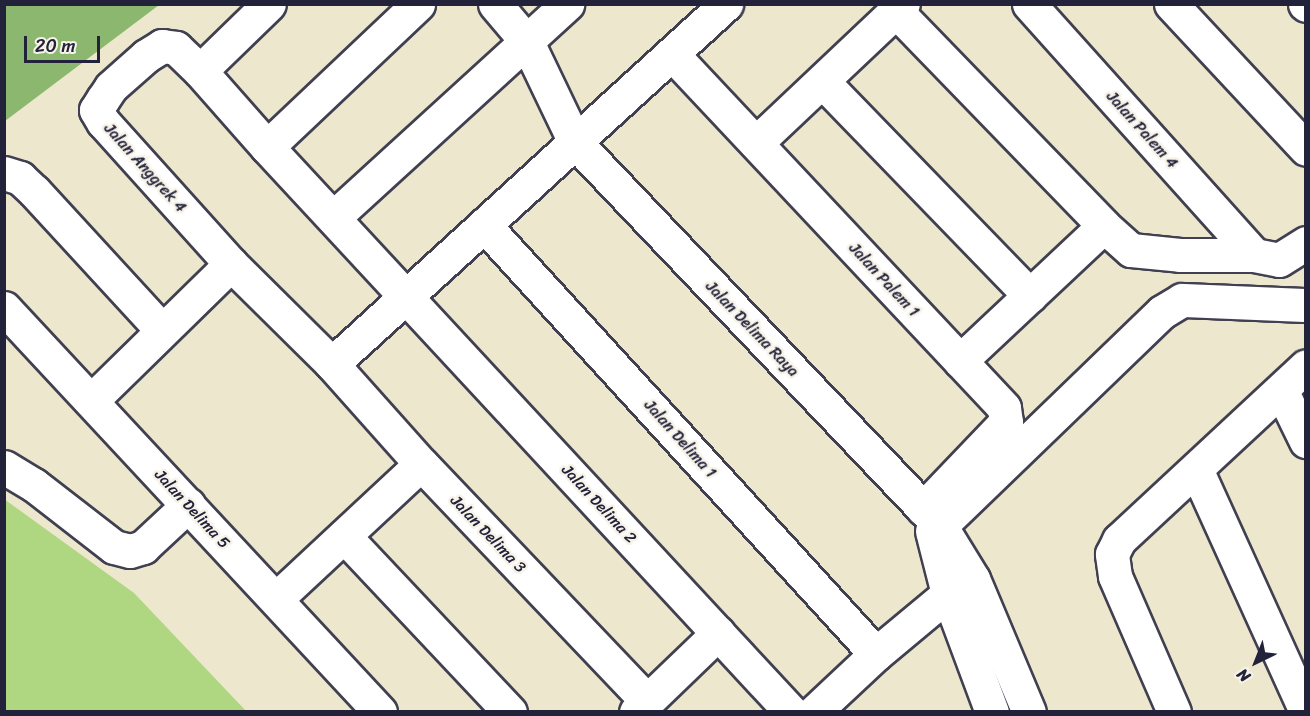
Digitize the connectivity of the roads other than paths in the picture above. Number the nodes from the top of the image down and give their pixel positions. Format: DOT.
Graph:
graph roads {
  1 [pos="269,4"];
  2 [pos="418,4"];
  3 [pos="495,4"];
  4 [pos="567,4"];
  5 [pos="726,4"];
  6 [pos="1029,4"];
  7 [pos="1171,4"];
  8 [pos="900,8"];
  9 [pos="527,42"];
  10 [pos="672,54"];
  11 [pos="200,71"];
  12 [pos="822,81"];
  13 [pos="574,142"];
  14 [pos="756,144"];
  15 [pos="267,147"];
  16 [pos="1305,149"];
  17 [pos="4,173"];
  18 [pos="334,217"];
  19 [pos="484,225"];
  20 [pos="1104,226"];
  21 [pos="1305,243"];
  22 [pos="1254,255"];
  23 [pos="231,264"];
  24 [pos="406,296"];
  25 [pos="1030,296"];
  26 [pos="1305,305"];
  27 [pos="4,308"];
  28 [pos="162,330"];
  29 [pos="960,361"];
  30 [pos="332,364"];
  31 [pos="1305,366"];
  32 [pos="1281,390"];
  33 [pos="92,401"];
  34 [pos="1305,441"];
  35 [pos="421,464"];
  36 [pos="4,467"];
  37 [pos="1196,469"];
  38 [pos="188,505"];
  39 [pos="931,522"];
  40 [pos="344,536"];
  41 [pos="948,594"];
  42 [pos="276,599"];
  43 [pos="718,633"];
  44 [pos="876,654"];
  45 [pos="642,706"];
  46 [pos="981,706"];
  47 [pos="380,711"];
  48 [pos="510,711"];
  49 [pos="791,711"];
  50 [pos="814,711"];
  51 [pos="1029,711"];
  52 [pos="1174,711"];
  53 [pos="1305,711"];
  1 -- 11 [label="street"];
  2 -- 15 [label="street"];
  3 -- 9 [label="street, Jalan Delima Raya"];
  4 -- 9 [label="street"];
  5 -- 10 [label="street"];
  6 -- 22 [label="street, Jalan Palem 4"];
  7 -- 16 [label="street"];
  8 -- 12 [label="street"];
  8 -- 20 [label="street"];
  9 -- 13 [label="street, Jalan Delima Raya"];
  9 -- 18 [label="street"];
  10 -- 13 [label="street"];
  10 -- 14 [label="street, Jalan Palem 1"];
  11 -- 15 [label="street, Jalan Anggrek 4"];
  11 -- 23 [label="street, Jalan Anggrek 4"];
  12 -- 14 [label="street"];
  12 -- 25 [label="street"];
  13 -- 19 [label="street"];
  13 -- 39 [label="street, Jalan Delima Raya"];
  14 -- 29 [label="street, Jalan Palem 1"];
  15 -- 18 [label="street, Jalan Anggrek 4"];
  17 -- 28 [label="street"];
  18 -- 24 [label="street, Jalan Anggrek 4"];
  19 -- 24 [label="street"];
  19 -- 44 [label="street, Jalan Delima 1"];
  20 -- 22 [label="street"];
  20 -- 25 [label="street"];
  21 -- 22 [label="street"];
  23 -- 28 [label="street"];
  23 -- 30 [label="street, Jalan Anggrek 4"];
  24 -- 30 [label="street"];
  24 -- 43 [label="street, Jalan Delima 2"];
  25 -- 29 [label="street"];
  26 -- 39 [label="street"];
  27 -- 33 [label="street, Jalan Delima 5"];
  28 -- 33 [label="street"];
  29 -- 39 [label="street, Jalan Palem 1"];
  30 -- 35 [label="street, Jalan Delima 3"];
  31 -- 32 [label="street"];
  32 -- 34 [label="street"];
  32 -- 37 [label="street"];
  33 -- 38 [label="street, Jalan Delima 5"];
  35 -- 40 [label="street"];
  35 -- 45 [label="street, Jalan Delima 3"];
  36 -- 38 [label="street"];
  37 -- 52 [label="street"];
  37 -- 53 [label="street"];
  38 -- 42 [label="street, Jalan Delima 5"];
  39 -- 41 [label="street"];
  39 -- 51 [label="street, Jalan Delima Raya"];
  40 -- 42 [label="street"];
  40 -- 48 [label="street"];
  41 -- 44 [label="street"];
  41 -- 46 [label="street"];
  42 -- 47 [label="street, Jalan Delima 5"];
  43 -- 45 [label="street"];
  43 -- 49 [label="street, Jalan Delima 2"];
  44 -- 50 [label="street"];
}
